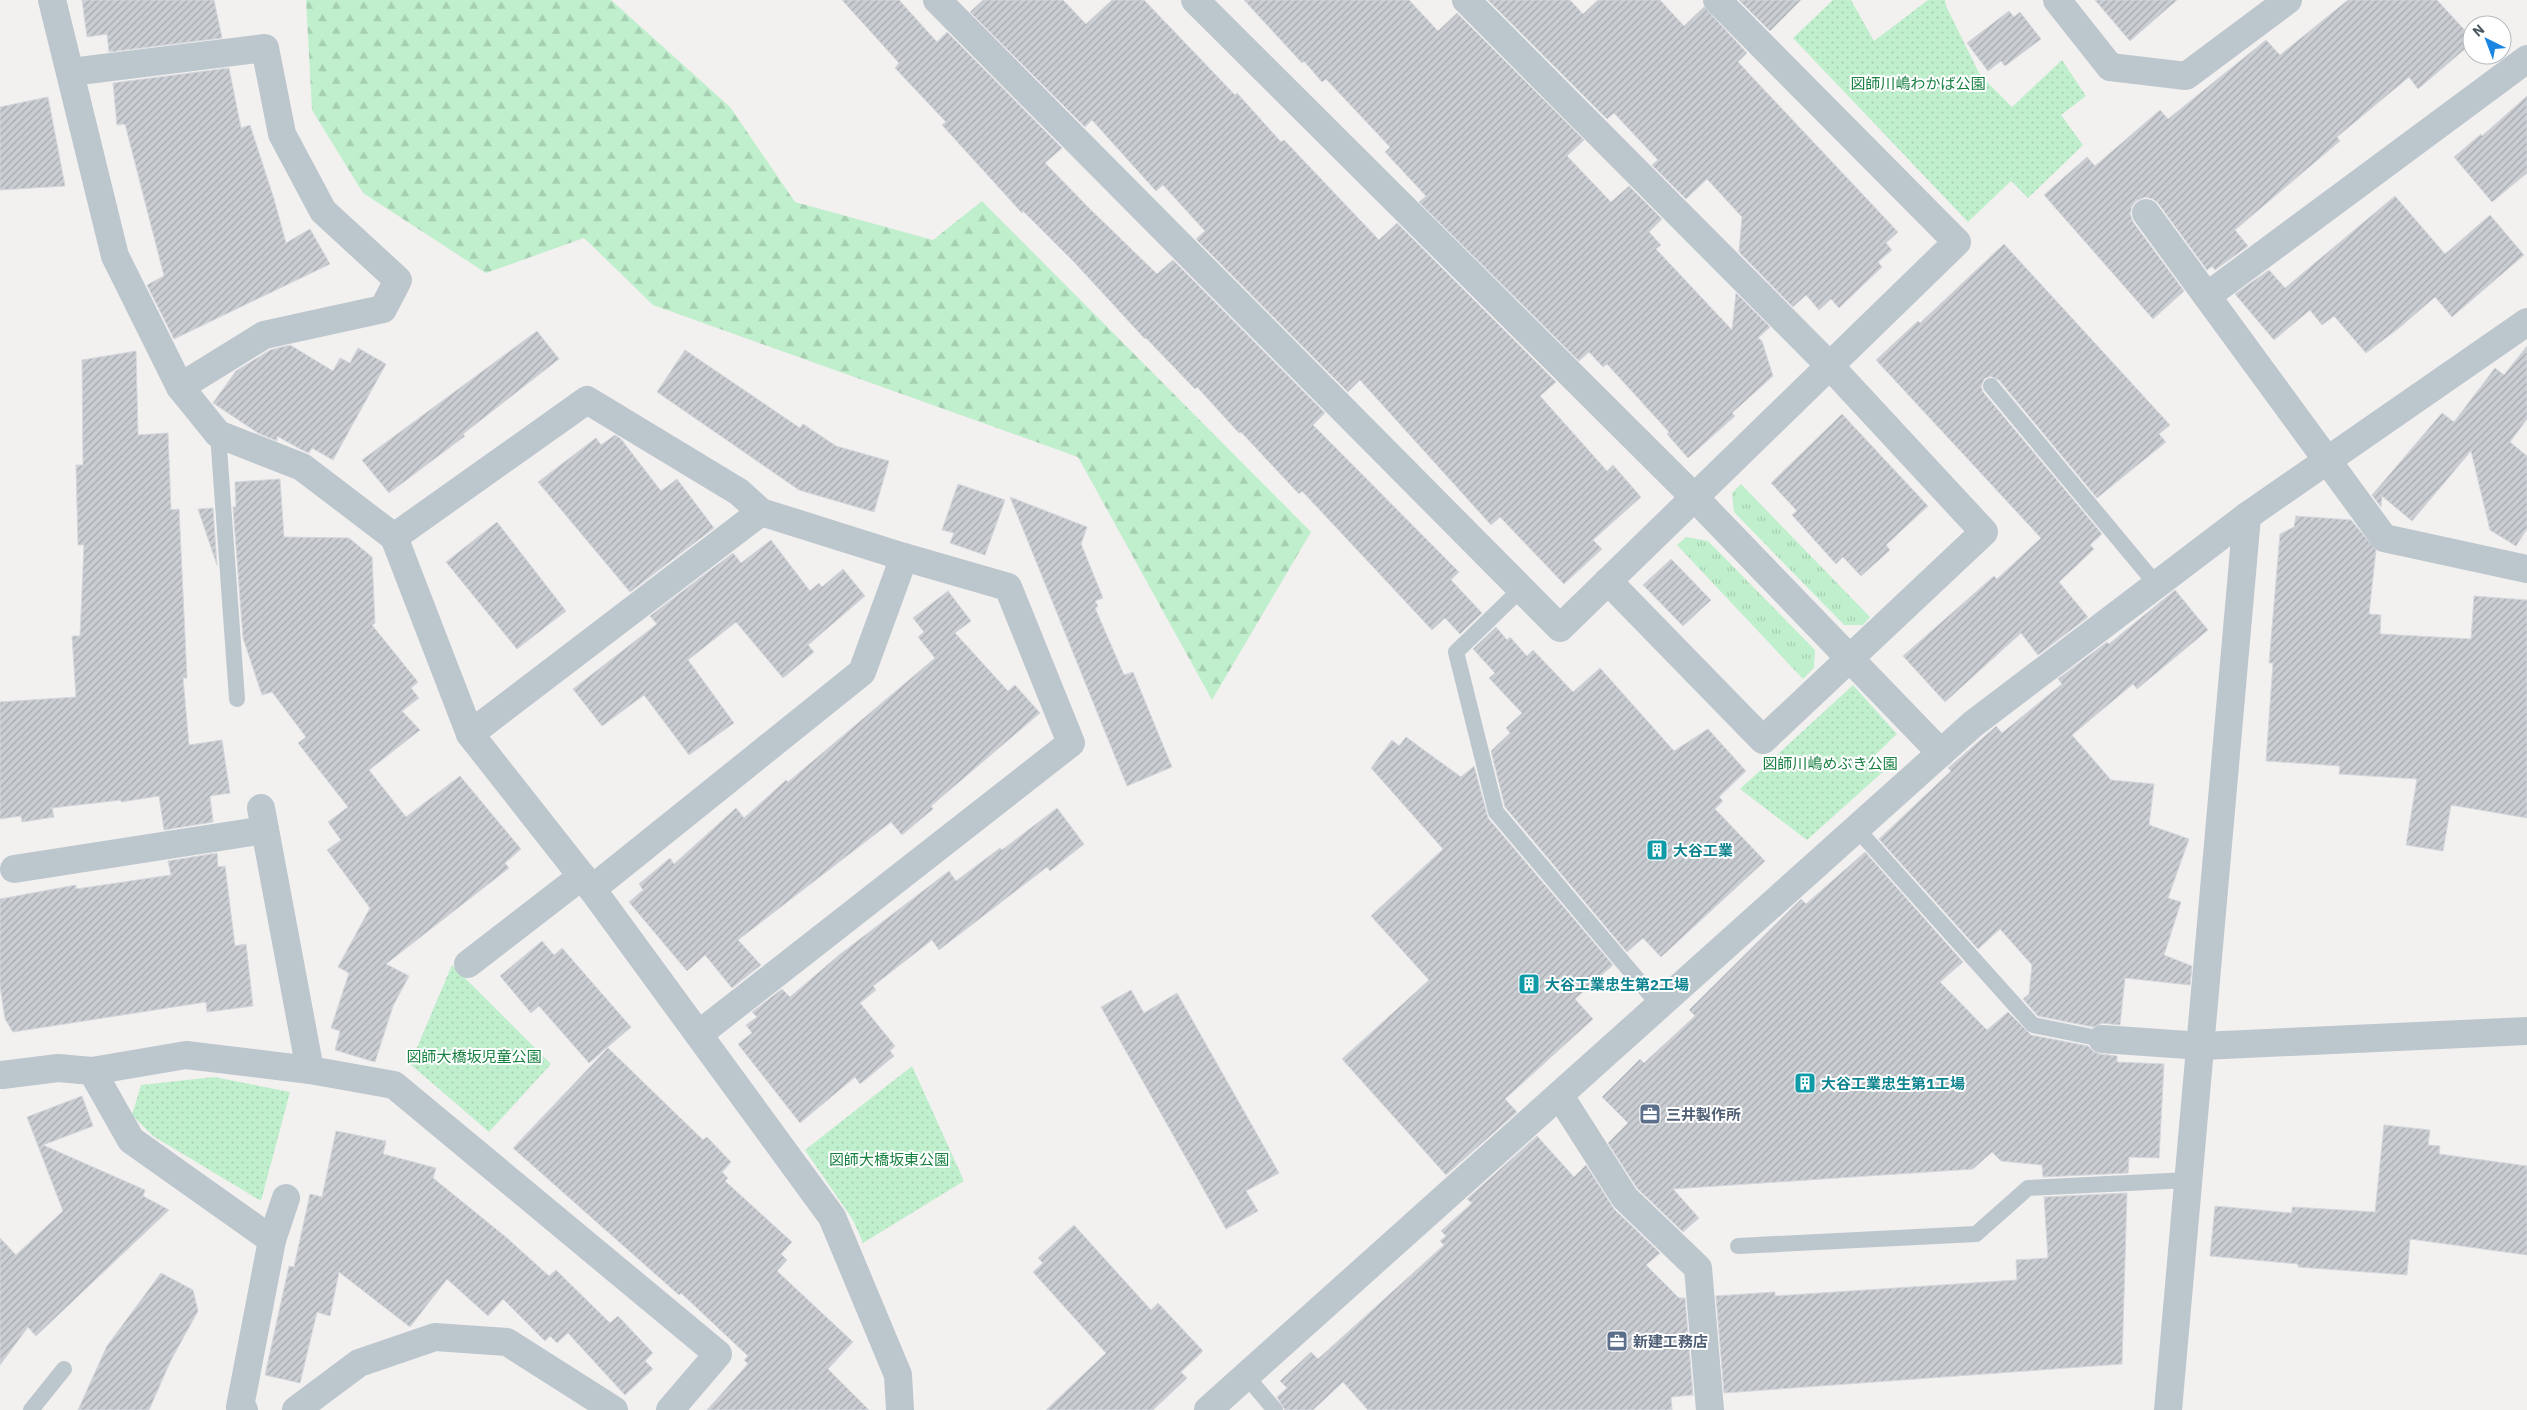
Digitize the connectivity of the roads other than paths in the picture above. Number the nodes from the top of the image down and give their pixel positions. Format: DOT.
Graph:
graph roads {
  1 [pos="52,0"];
  2 [pos="937,0"];
  3 [pos="1466,0"];
  4 [pos="1717,0"];
  5 [pos="2056,0"];
  6 [pos="2288,0"];
  7 [pos="1200,2"];
  8 [pos="2527,59"];
  9 [pos="71,72"];
  10 [pos="2146,213"];
  11 [pos="2207,296"];
  12 [pos="2527,322"];
  13 [pos="1830,366"];
  14 [pos="1991,386"];
  15 [pos="180,387"];
  16 [pos="218,434"];
  17 [pos="2328,460"];
  18 [pos="1694,497"];
  19 [pos="762,512"];
  20 [pos="2247,516"];
  21 [pos="394,537"];
  22 [pos="904,557"];
  23 [pos="2527,569"];
  24 [pos="1608,581"];
  25 [pos="2156,584"];
  26 [pos="1520,590"];
  27 [pos="1852,658"];
  28 [pos="237,699"];
  29 [pos="470,734"];
  30 [pos="1942,753"];
  31 [pos="1857,829"];
  32 [pos="14,870"];
  33 [pos="587,883"];
  34 [pos="468,964"];
  35 [pos="1660,1006"];
  36 [pos="2527,1031"];
  37 [pos="698,1034"];
  38 [pos="2102,1039"];
  39 [pos="2202,1046"];
  40 [pos="92,1070"];
  41 [pos="310,1070"];
  42 [pos="2,1075"];
  43 [pos="1560,1096"];
  44 [pos="2189,1180"];
  45 [pos="286,1198"];
  46 [pos="272,1240"];
  47 [pos="1738,1246"];
  48 [pos="64,1369"];
  49 [pos="1247,1377"];
  50 [pos="31,1410"];
  51 [pos="244,1410"];
  52 [pos="296,1410"];
  53 [pos="614,1410"];
  54 [pos="670,1410"];
  55 [pos="900,1410"];
  56 [pos="1208,1410"];
  57 [pos="1275,1410"];
  58 [pos="1710,1410"];
  59 [pos="2168,1410"];
  1 -- 9 [label="street"];
  2 -- 26 [label="street"];
  3 -- 13 [label="street"];
  4 -- 13 [label="street"];
  5 -- 6 [label="street"];
  7 -- 18 [label="street"];
  8 -- 11 [label="street"];
  9 -- 15 [label="street"];
  9 -- 15 [label="street"];
  10 -- 11 [label="street"];
  11 -- 17 [label="street"];
  12 -- 17 [label="street"];
  13 -- 18 [label="street"];
  13 -- 27 [label="street"];
  14 -- 25 [label="lane"];
  15 -- 16 [label="street"];
  16 -- 21 [label="street"];
  16 -- 28 [label="lane"];
  17 -- 20 [label="street"];
  17 -- 23 [label="street"];
  18 -- 24 [label="street"];
  18 -- 27 [label="street"];
  19 -- 21 [label="street"];
  19 -- 22 [label="street"];
  19 -- 29 [label="street"];
  20 -- 25 [label="street"];
  20 -- 39 [label="street"];
  21 -- 29 [label="street"];
  22 -- 33 [label="street"];
  22 -- 37 [label="street"];
  24 -- 26 [label="street"];
  24 -- 27 [label="street"];
  25 -- 30 [label="street"];
  26 -- 35 [label="lane"];
  27 -- 30 [label="street"];
  29 -- 33 [label="street"];
  30 -- 31 [label="street"];
  31 -- 35 [label="street"];
  31 -- 38 [label="lane"];
  32 -- 41 [label="street"];
  33 -- 34 [label="street"];
  33 -- 37 [label="street"];
  35 -- 43 [label="street"];
  36 -- 39 [label="street"];
  37 -- 55 [label="street"];
  38 -- 39 [label="street"];
  39 -- 44 [label="street"];
  40 -- 41 [label="street"];
  40 -- 42 [label="street"];
  40 -- 46 [label="street"];
  41 -- 54 [label="street"];
  43 -- 49 [label="street"];
  43 -- 58 [label="street"];
  44 -- 47 [label="lane"];
  44 -- 59 [label="street"];
  45 -- 46 [label="street"];
  46 -- 51 [label="street"];
  48 -- 50 [label="lane"];
  49 -- 56 [label="street"];
  49 -- 57 [label="lane"];
  52 -- 53 [label="street"];
}
